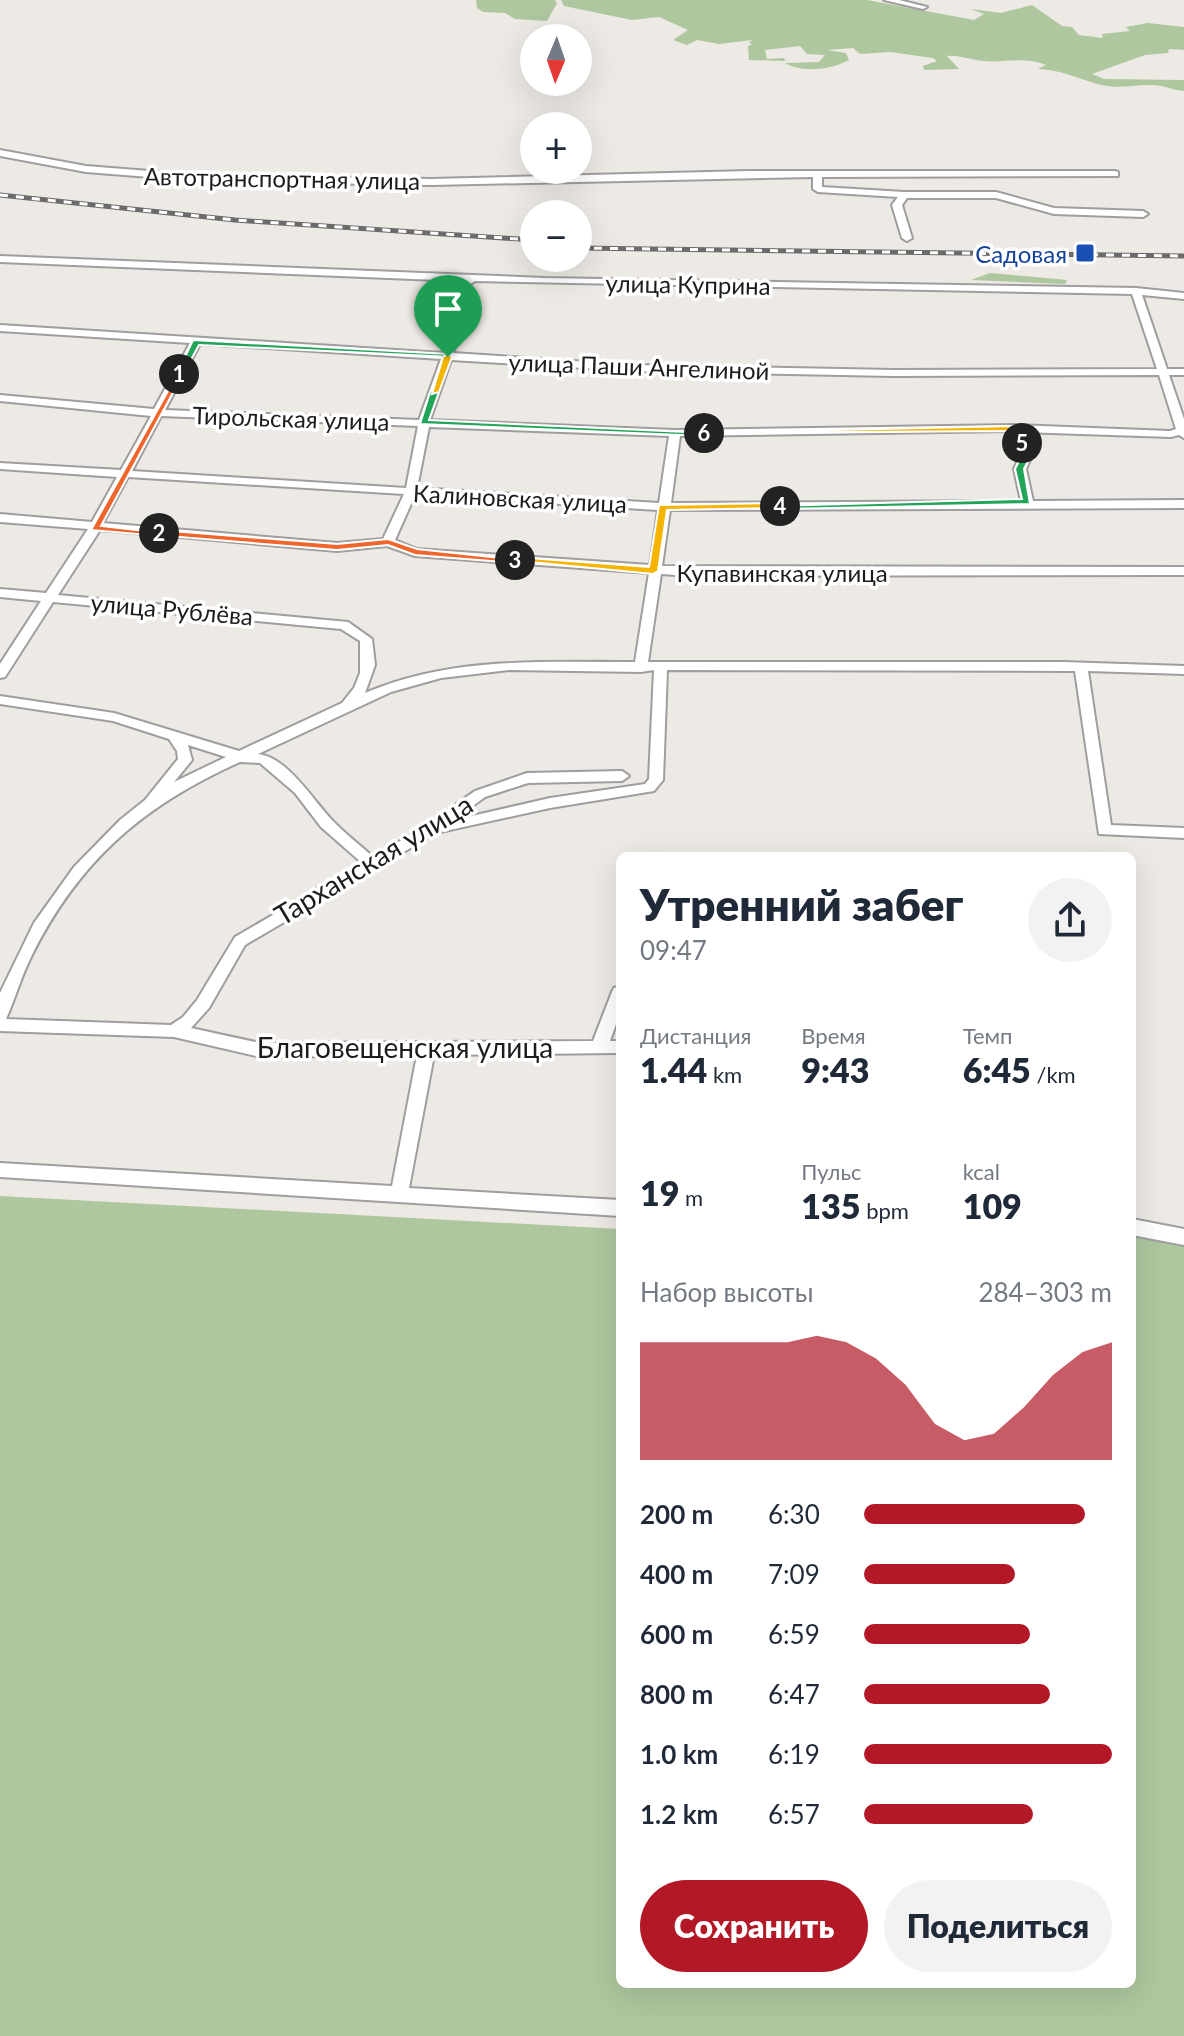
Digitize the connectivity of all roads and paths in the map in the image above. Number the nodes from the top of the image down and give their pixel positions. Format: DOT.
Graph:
graph roads {
  1 [pos="888,0"];
  2 [pos="923,7"];
  3 [pos="0,153"];
  4 [pos="1115,174"];
  5 [pos="817,175"];
  6 [pos="904,195"];
  7 [pos="1143,214"];
  8 [pos="907,238"];
  9 [pos="0,259"];
  10 [pos="474,278"];
  11 [pos="1136,291"];
  12 [pos="1184,296"];
  13 [pos="0,328"];
  14 [pos="196,342"];
  15 [pos="448,357"];
  16 [pos="1164,372"];
  17 [pos="1184,372"];
  18 [pos="0,398"];
  19 [pos="157,413"];
  20 [pos="424,422"];
  21 [pos="1014,428"];
  22 [pos="1184,432"];
  23 [pos="675,433"];
  24 [pos="0,466"];
  25 [pos="124,472"];
  26 [pos="411,492"];
  27 [pos="1027,502"];
  28 [pos="1184,504"];
  29 [pos="662,507"];
  30 [pos="0,518"];
  31 [pos="95,528"];
  32 [pos="388,542"];
  33 [pos="653,571"];
  34 [pos="1184,571"];
  35 [pos="0,593"];
  36 [pos="49,597"];
  37 [pos="1081,667"];
  38 [pos="641,668"];
  39 [pos="661,668"];
  40 [pos="1184,670"];
  41 [pos="0,674"];
  42 [pos="0,700"];
  43 [pos="341,711"];
  44 [pos="176,739"];
  45 [pos="241,757"];
  46 [pos="622,776"];
  47 [pos="147,805"];
  48 [pos="459,808"];
  49 [pos="471,820"];
  50 [pos="429,831"];
  51 [pos="1184,833"];
  52 [pos="371,863"];
  53 [pos="616,1002"];
  54 [pos="0,1015"];
  55 [pos="0,1025"];
  56 [pos="174,1031"];
  57 [pos="599,1047"];
  58 [pos="616,1047"];
  59 [pos="427,1048"];
  60 [pos="0,1170"];
  61 [pos="399,1195"];
  62 [pos="616,1208"];
  63 [pos="1136,1228"];
  64 [pos="1184,1237"];
  1 -- 2 [label="street"];
  3 -- 5 [label="street, Автотранспортная улица"];
  4 -- 5 [label="street, Автотранспортная улица"];
  5 -- 6 [label="street"];
  6 -- 7 [label="street"];
  6 -- 8 [label="street"];
  9 -- 10 [label="street, улица Куприна"];
  10 -- 11 [label="street, улица Куприна"];
  10 -- 15 [label="street"];
  11 -- 12 [label="street, улица Куприна"];
  11 -- 16 [label="street"];
  13 -- 14 [label="street, улица Паши Ангелиной"];
  14 -- 15 [label="street, улица Паши Ангелиной"];
  14 -- 19 [label="street"];
  15 -- 16 [label="street, улица Паши Ангелиной"];
  15 -- 20 [label="street"];
  16 -- 17 [label="street, улица Паши Ангелиной"];
  16 -- 22 [label="street"];
  18 -- 19 [label="street, Тирольская улица"];
  19 -- 20 [label="street, Тирольская улица"];
  19 -- 25 [label="street"];
  20 -- 23 [label="street, Тирольская улица"];
  20 -- 26 [label="street"];
  21 -- 22 [label="street, Тирольская улица"];
  21 -- 23 [label="street, Тирольская улица"];
  21 -- 27 [label="street"];
  23 -- 29 [label="street"];
  24 -- 25 [label="street, Калиновская улица"];
  25 -- 26 [label="street, Калиновская улица"];
  25 -- 31 [label="street"];
  26 -- 29 [label="street, Калиновская улица"];
  26 -- 32 [label="street"];
  27 -- 28 [label="street, Калиновская улица"];
  27 -- 29 [label="street, Калиновская улица"];
  29 -- 33 [label="street"];
  30 -- 31 [label="street, Купавинская улица"];
  31 -- 32 [label="street, Купавинская улица"];
  31 -- 36 [label="street"];
  32 -- 33 [label="street, Купавинская улица"];
  33 -- 34 [label="street, Купавинская улица"];
  33 -- 38 [label="street"];
  35 -- 36 [label="street, улица Рублёва"];
  36 -- 41 [label="street"];
  36 -- 43 [label="street, улица Рублёва"];
  37 -- 39 [label="street"];
  37 -- 40 [label="street"];
  37 -- 51 [label="street"];
  38 -- 39 [label="street"];
  38 -- 43 [label="street"];
  39 -- 49 [label="street"];
  42 -- 44 [label="street"];
  43 -- 45 [label="street"];
  44 -- 45 [label="street"];
  44 -- 47 [label="street"];
  45 -- 47 [label="street"];
  45 -- 52 [label="street"];
  46 -- 48 [label="street, Тарханская улица"];
  47 -- 54 [label="street"];
  48 -- 49 [label="street"];
  48 -- 50 [label="street, Тарханская улица"];
  49 -- 50 [label="street"];
  50 -- 52 [label="street, Тарханская улица"];
  52 -- 56 [label="street, Тарханская улица"];
  53 -- 57 [label="street"];
  55 -- 56 [label="street, Благовещенская улица"];
  56 -- 59 [label="street, Благовещенская улица"];
  57 -- 58 [label="street, Благовещенская улица"];
  57 -- 59 [label="street, Благовещенская улица"];
  59 -- 61 [label="street"];
  60 -- 61 [label="street"];
  61 -- 62 [label="street"];
  63 -- 64 [label="street"];
}
